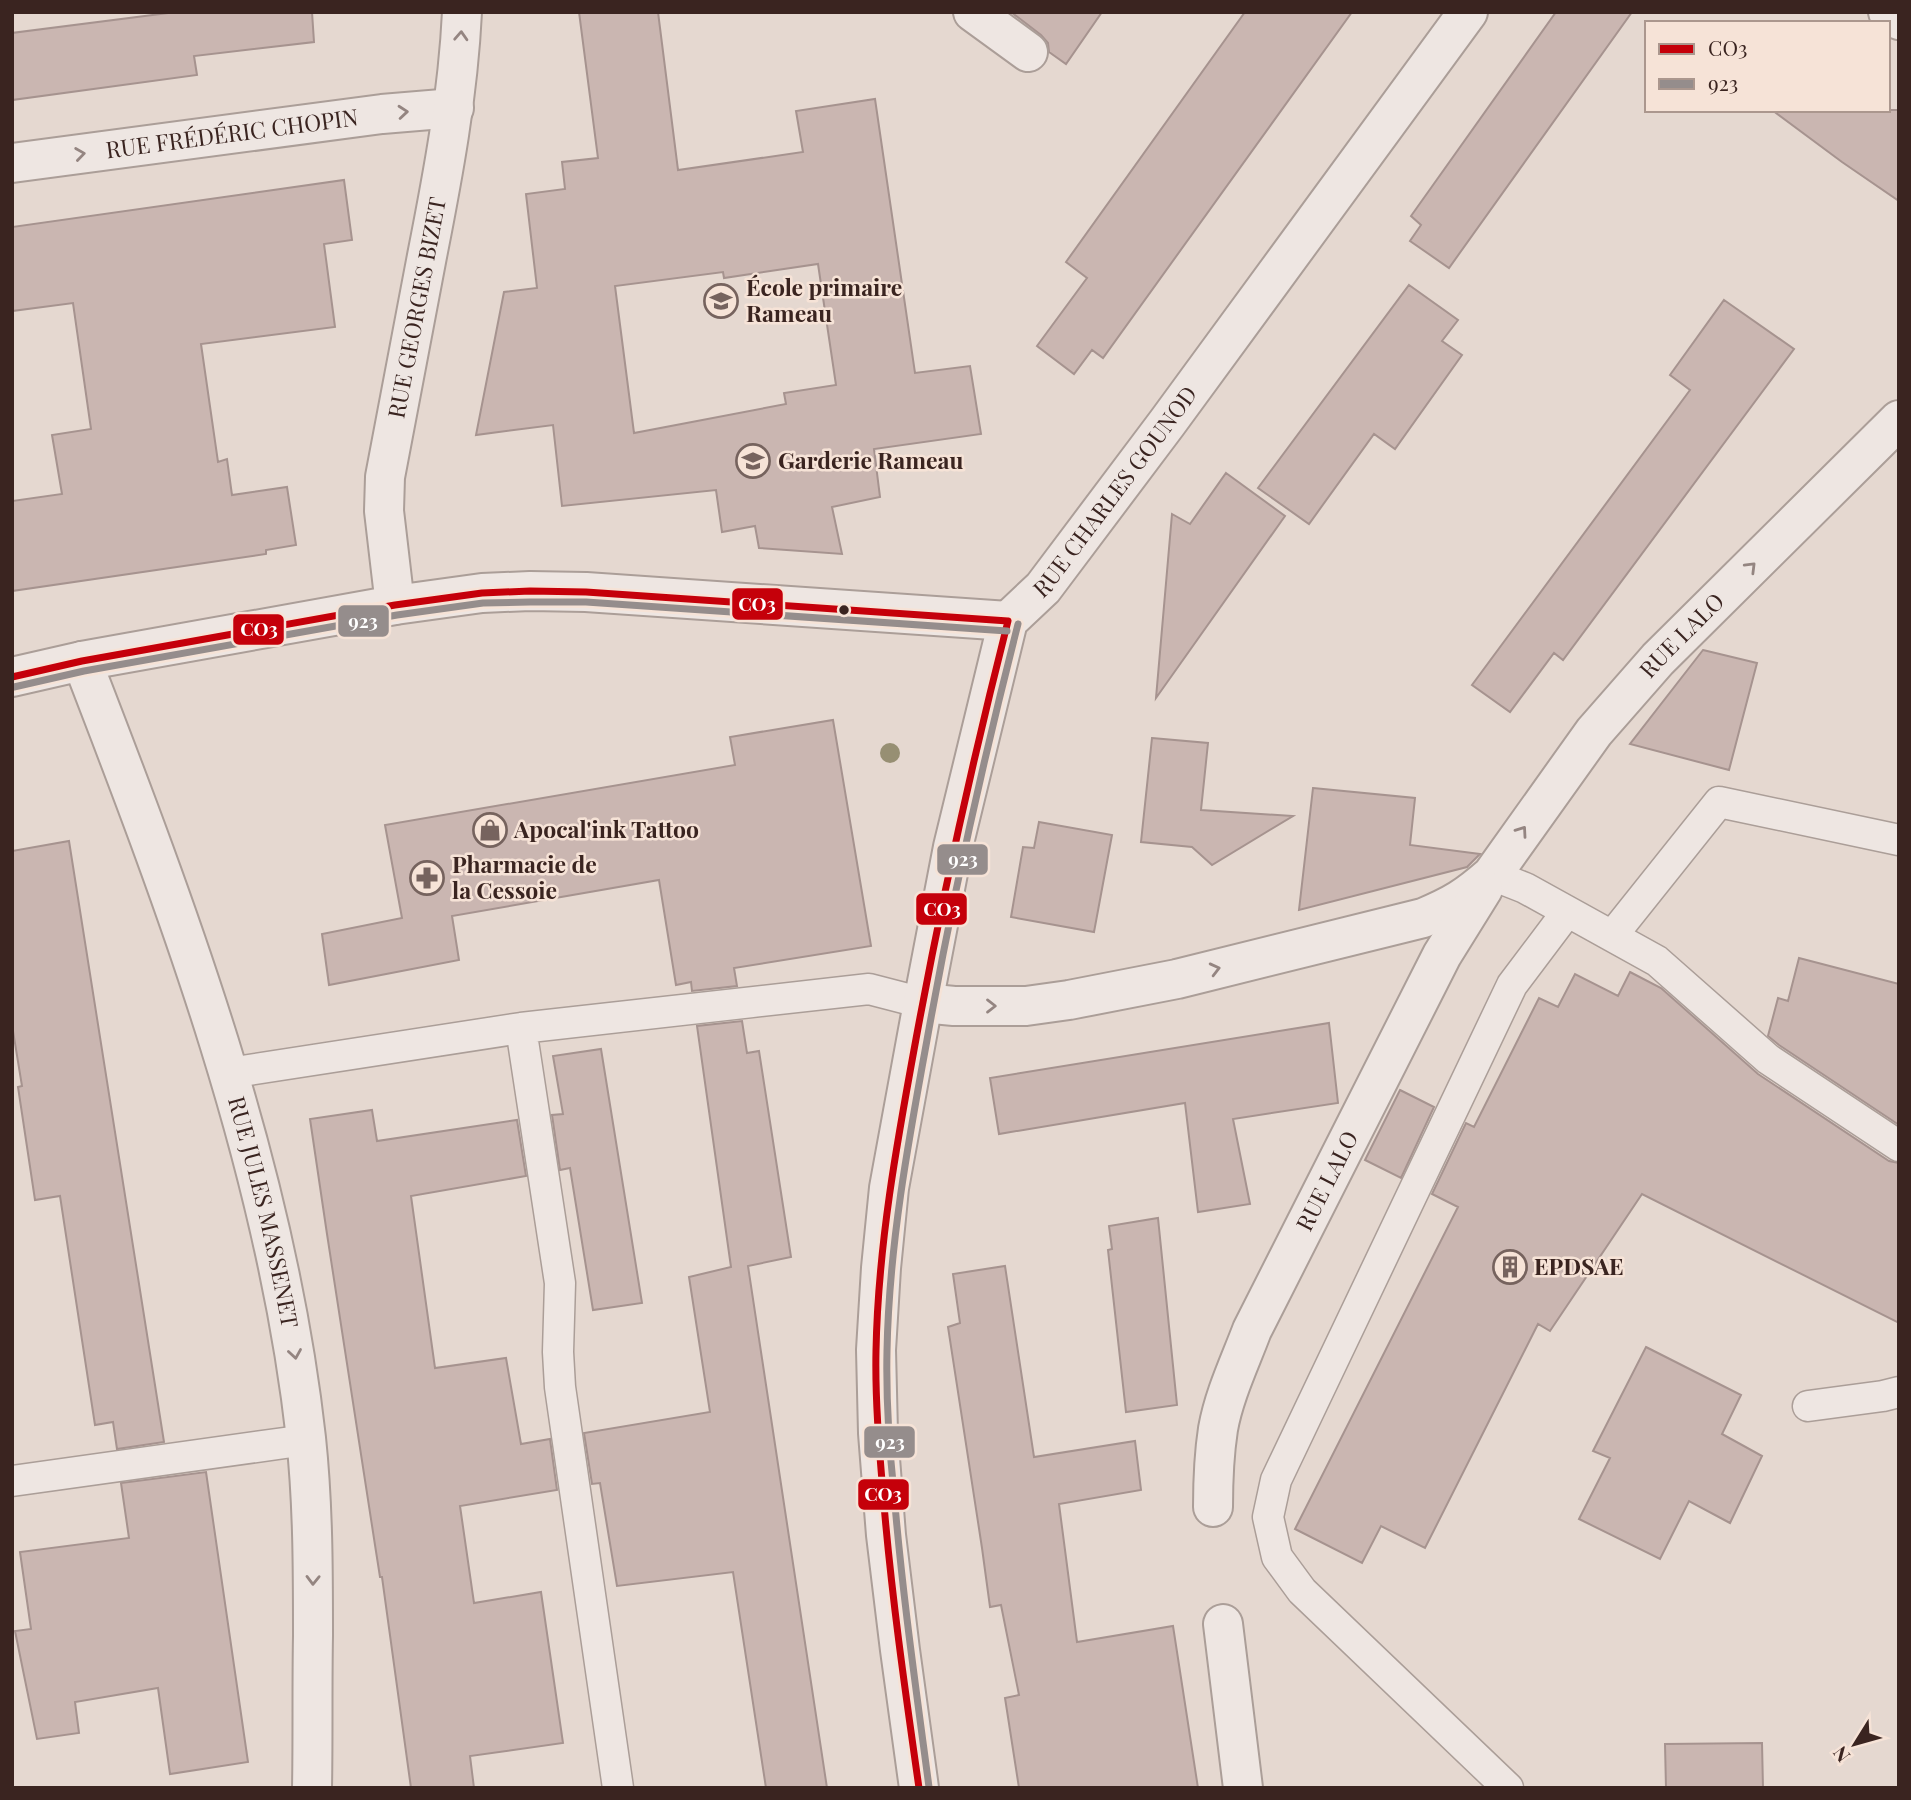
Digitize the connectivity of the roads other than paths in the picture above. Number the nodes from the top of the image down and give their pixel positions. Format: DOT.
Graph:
graph roads {
  1 [pos="462,12"];
  2 [pos="973,12"];
  3 [pos="1468,12"];
  4 [pos="1888,12"];
  5 [pos="1899,20"];
  6 [pos="1028,52"];
  7 [pos="454,108"];
  8 [pos="12,163"];
  9 [pos="1899,420"];
  10 [pos="395,605"];
  11 [pos="1007,621"];
  12 [pos="82,661"];
  13 [pos="12,677"];
  14 [pos="1899,841"];
  15 [pos="1492,874"];
  16 [pos="1567,912"];
  17 [pos="1612,936"];
  18 [pos="923,1003"];
  19 [pos="521,1028"];
  20 [pos="229,1073"];
  21 [pos="1899,1146"];
  22 [pos="1899,1392"];
  23 [pos="1808,1406"];
  24 [pos="306,1440"];
  25 [pos="12,1481"];
  26 [pos="1213,1507"];
  27 [pos="1223,1624"];
  28 [pos="312,1788"];
  29 [pos="618,1788"];
  30 [pos="919,1788"];
  31 [pos="1242,1788"];
  32 [pos="1508,1788"];
  7 -- 1 [label="street, RUE GEORGES BIZET, one-way"];
  2 -- 6 [label="street"];
  3 -- 11 [label="street, RUE CHARLES GOUNOD"];
  4 -- 5 [label="street"];
  8 -- 7 [label="street, RUE FRÉDÉRIC CHOPIN, one-way"];
  7 -- 10 [label="street, RUE GEORGES BIZET"];
  15 -- 9 [label="street, RUE LALO, one-way"];
  10 -- 11 [label="street"];
  10 -- 12 [label="street"];
  11 -- 18 [label="street"];
  12 -- 13 [label="street"];
  12 -- 20 [label="street, RUE JULES MASSENET"];
  14 -- 17 [label="lane"];
  15 -- 16 [label="lane"];
  18 -- 15 [label="street, RUE LALO, one-way"];
  15 -- 26 [label="street, RUE LALO"];
  16 -- 17 [label="lane"];
  16 -- 32 [label="lane"];
  17 -- 21 [label="lane"];
  18 -- 19 [label="lane"];
  18 -- 30 [label="street"];
  19 -- 20 [label="lane"];
  19 -- 29 [label="lane"];
  20 -- 24 [label="street, RUE JULES MASSENET, one-way"];
  22 -- 23 [label="lane"];
  24 -- 25 [label="lane"];
  24 -- 28 [label="street, RUE JULES MASSENET, one-way"];
  27 -- 31 [label="street"];
}
